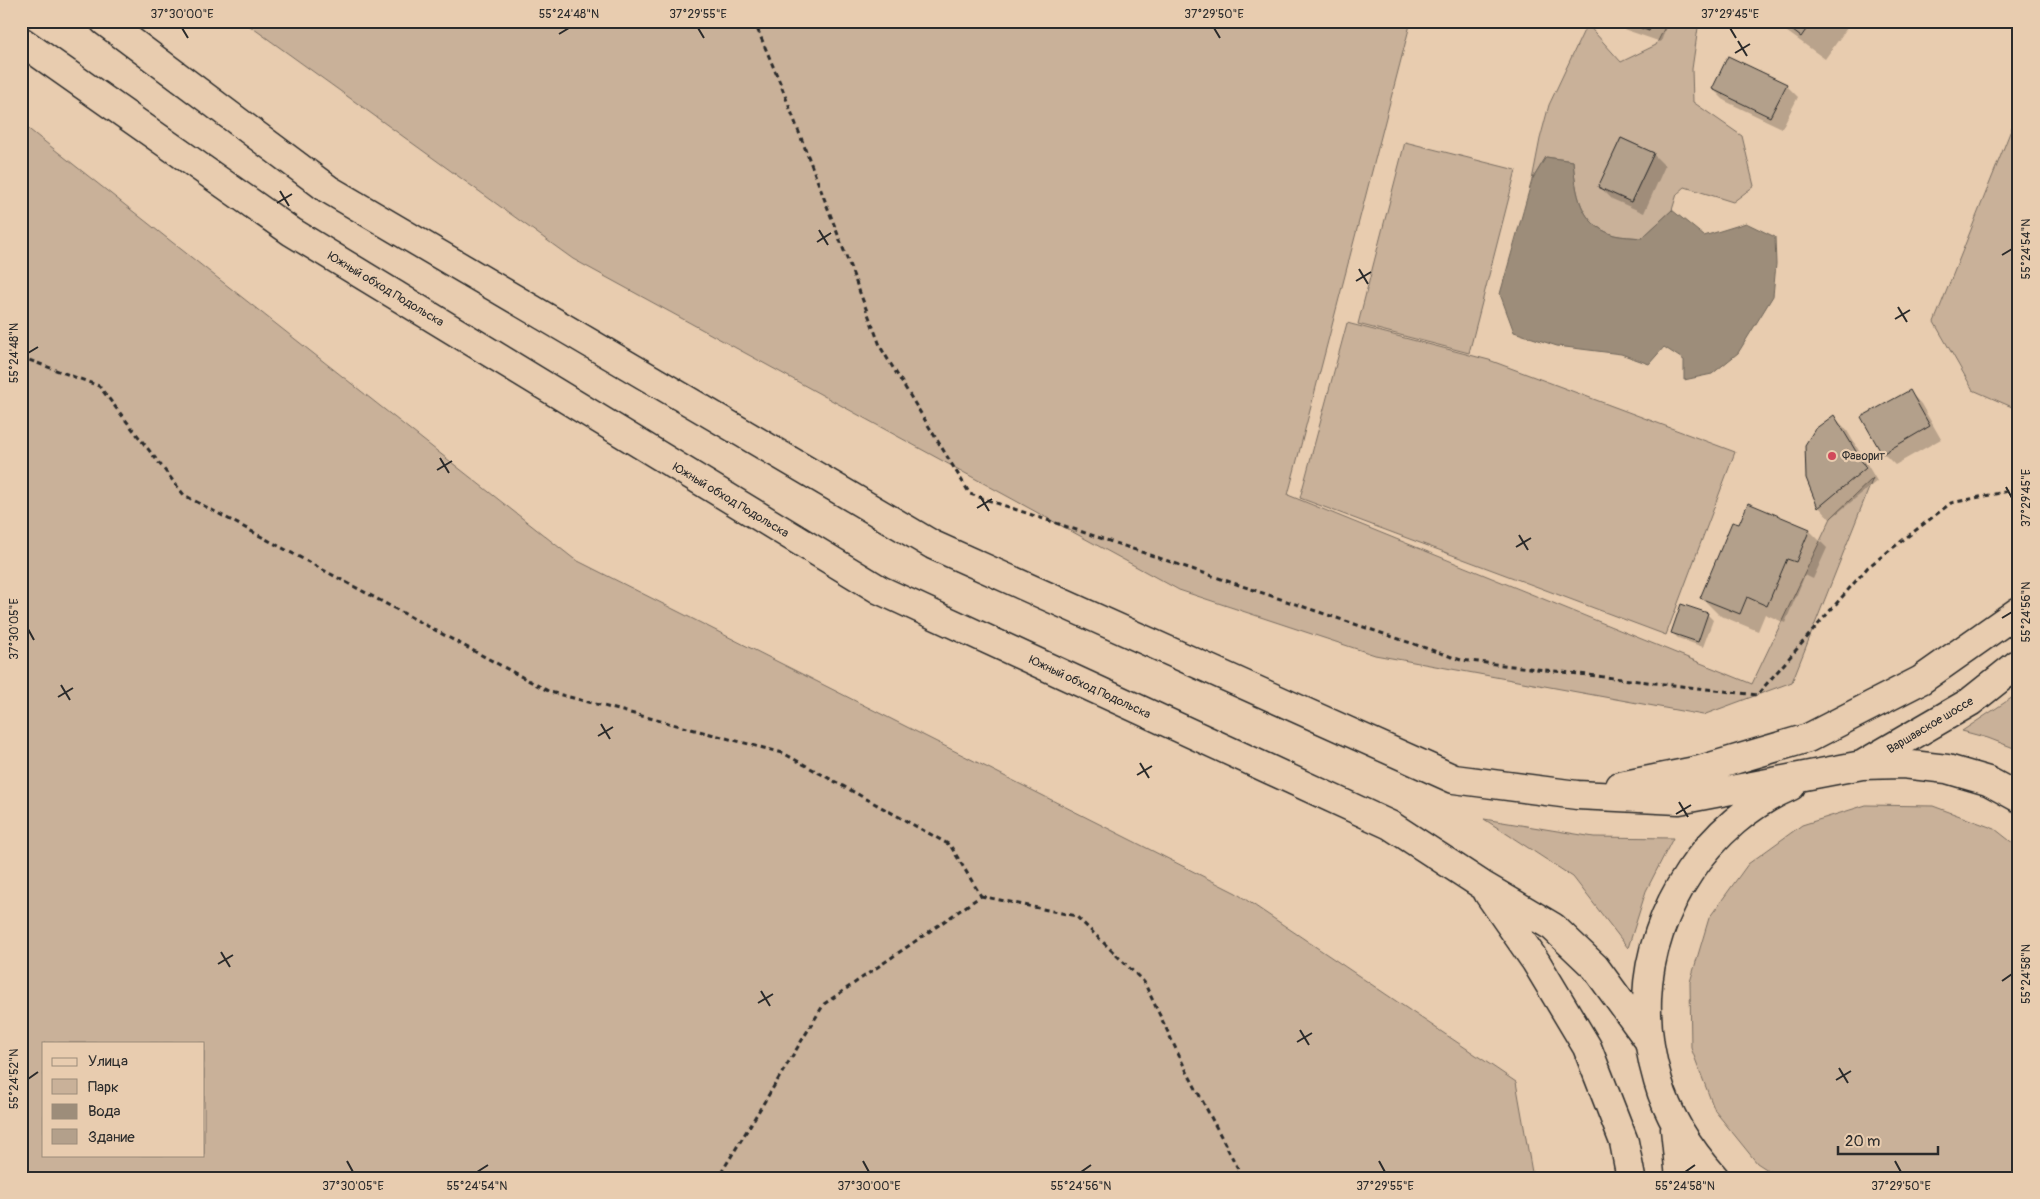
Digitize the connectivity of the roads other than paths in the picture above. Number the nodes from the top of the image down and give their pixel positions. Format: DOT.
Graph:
graph roads {
  1 [pos="104,21"];
  2 [pos="21,41"];
  3 [pos="2019,611"];
  4 [pos="2019,663"];
  5 [pos="1862,765"];
  6 [pos="1820,774"];
  7 [pos="1577,795"];
  8 [pos="2019,798"];
  9 [pos="1482,885"];
  10 [pos="1649,1041"];
  11 [pos="1674,1122"];
  12 [pos="1631,1178"];
  13 [pos="1680,1178"];
  14 [pos="1715,1178"];
  1 -- 7 [label="main road"];
  2 -- 9 [label="main road, Южный обход Подольска"];
  3 -- 7 [label="main road"];
  4 -- 5 [label="main road, Варшавское шоссе"];
  5 -- 6 [label="main road"];
  5 -- 8 [label="main road"];
  6 -- 7 [label="main road"];
  6 -- 10 [label="main road"];
  9 -- 10 [label="main road, Южный обход Подольска"];
  9 -- 12 [label="main road"];
  10 -- 11 [label="main road"];
  11 -- 13 [label="main road"];
  11 -- 14 [label="main road"];
}
